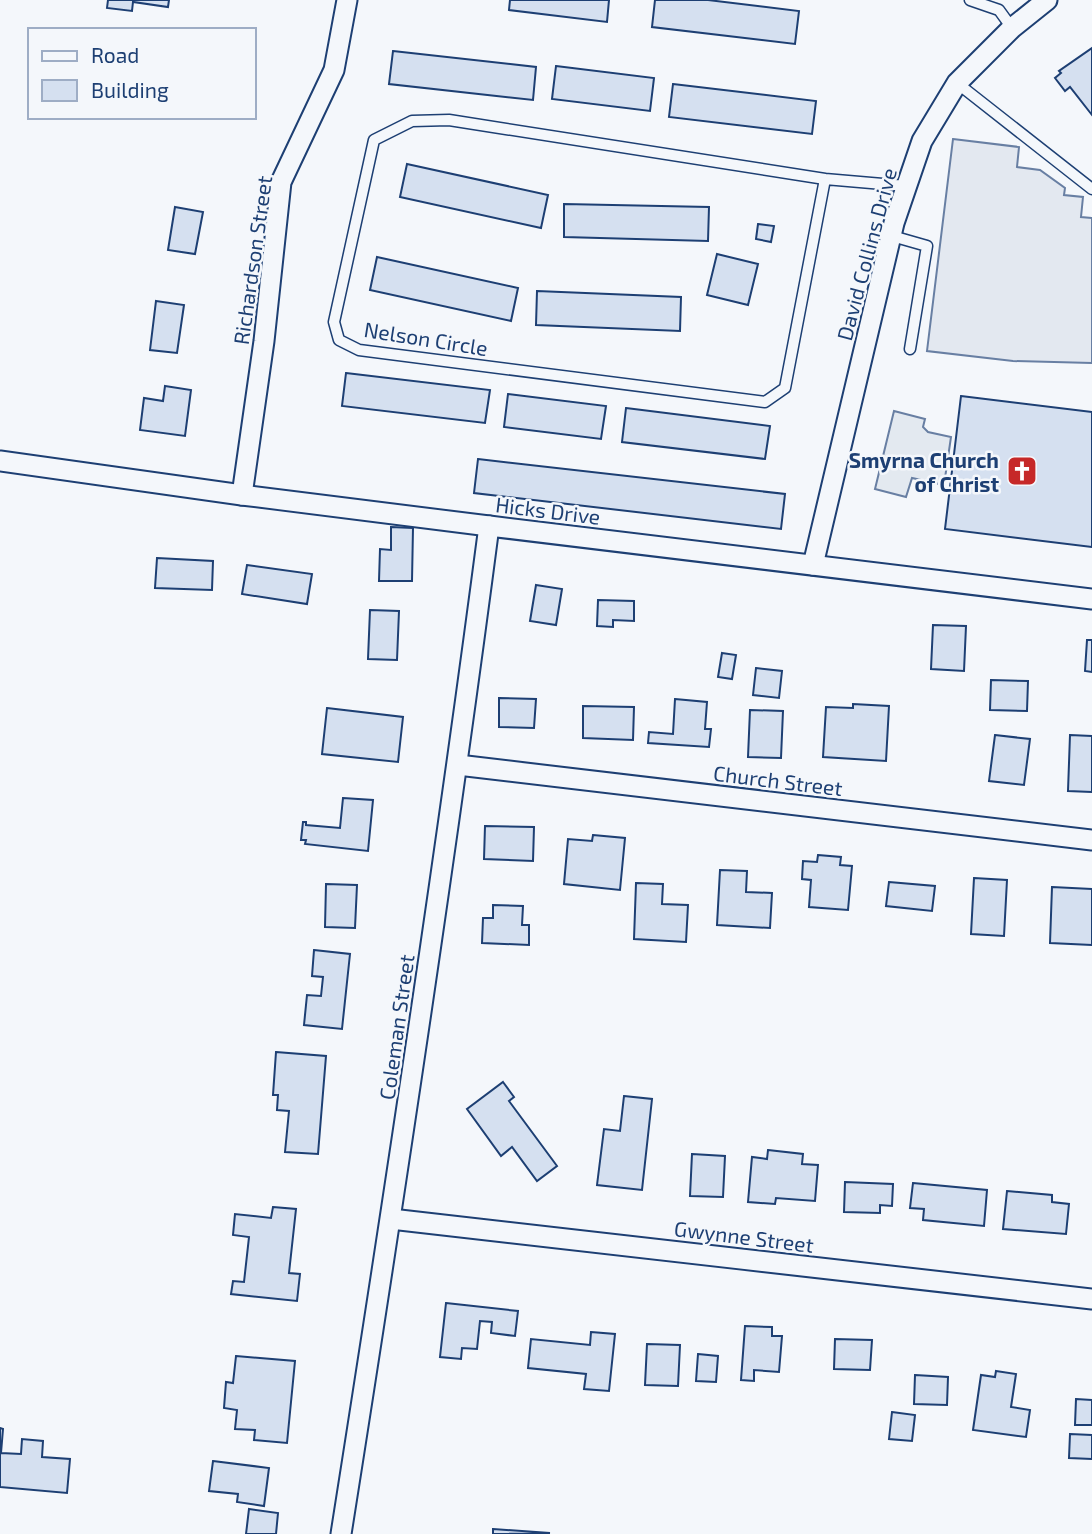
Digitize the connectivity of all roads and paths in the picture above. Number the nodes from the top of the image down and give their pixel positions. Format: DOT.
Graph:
graph roads {
  1 [pos="347,0"];
  2 [pos="970,0"];
  3 [pos="1047,0"];
  4 [pos="1012,28"];
  5 [pos="957,83"];
  6 [pos="825,178"];
  7 [pos="906,186"];
  8 [pos="1092,189"];
  9 [pos="892,236"];
  10 [pos="910,349"];
  11 [pos="0,461"];
  12 [pos="242,495"];
  13 [pos="489,526"];
  14 [pos="813,565"];
  15 [pos="1092,599"];
  16 [pos="458,765"];
  17 [pos="1092,840"];
  18 [pos="391,1219"];
  19 [pos="1092,1299"];
  20 [pos="341,1534"];
  1 -- 12 [label="street, Richardson Street"];
  2 -- 4 [label="lane"];
  3 -- 4 [label="street, David Collins Drive"];
  4 -- 5 [label="street, David Collins Drive"];
  5 -- 7 [label="street, David Collins Drive"];
  5 -- 8 [label="lane"];
  6 -- 6 [label="lane, Nelson Circle"];
  6 -- 7 [label="lane, Nelson Circle"];
  7 -- 9 [label="street, David Collins Drive"];
  9 -- 10 [label="lane"];
  9 -- 14 [label="street, David Collins Drive"];
  11 -- 12 [label="street, Hicks Drive"];
  12 -- 13 [label="street, Hicks Drive"];
  13 -- 14 [label="street, Hicks Drive"];
  13 -- 16 [label="street, Coleman Street"];
  14 -- 15 [label="street, Hicks Drive"];
  16 -- 17 [label="street, Church Street"];
  16 -- 18 [label="street, Coleman Street"];
  18 -- 19 [label="street, Gwynne Street"];
  18 -- 20 [label="street, Coleman Street"];
}
